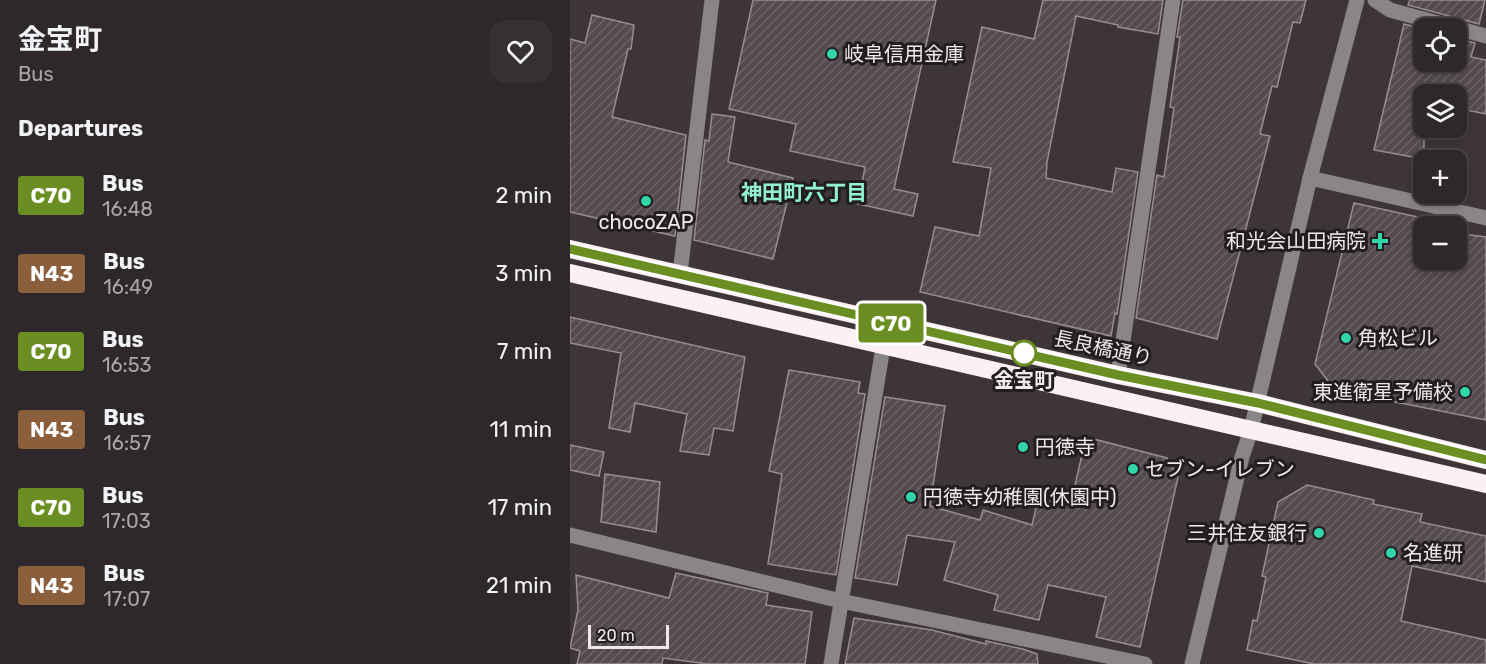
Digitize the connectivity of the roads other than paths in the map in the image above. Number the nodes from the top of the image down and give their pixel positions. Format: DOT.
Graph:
graph roads {
  1 [pos="712,0"];
  2 [pos="1173,0"];
  3 [pos="1357,0"];
  4 [pos="1375,0"];
  5 [pos="1486,36"];
  6 [pos="1310,178"];
  7 [pos="1486,218"];
  8 [pos="570,249"];
  9 [pos="570,273"];
  10 [pos="680,274"];
  11 [pos="883,347"];
  12 [pos="1118,375"];
  13 [pos="1258,403"];
  14 [pos="1251,430"];
  15 [pos="1486,460"];
  16 [pos="1486,484"];
  17 [pos="570,535"];
  18 [pos="841,601"];
  19 [pos="831,664"];
  20 [pos="1145,664"];
  21 [pos="1192,664"];
  1 -- 10 [label="street"];
  2 -- 12 [label="street"];
  3 -- 6 [label="street"];
  4 -- 5 [label="street"];
  6 -- 7 [label="street"];
  6 -- 13 [label="street"];
  8 -- 10 [label="highway, 長良橋通り"];
  9 -- 11 [label="highway"];
  10 -- 12 [label="highway, 長良橋通り"];
  11 -- 14 [label="highway"];
  11 -- 18 [label="street"];
  12 -- 13 [label="highway, 長良橋通り"];
  13 -- 14 [label="street"];
  13 -- 15 [label="highway, 長良橋通り"];
  14 -- 16 [label="highway"];
  14 -- 21 [label="street"];
  17 -- 18 [label="street"];
  18 -- 19 [label="street"];
  18 -- 20 [label="street"];
}
